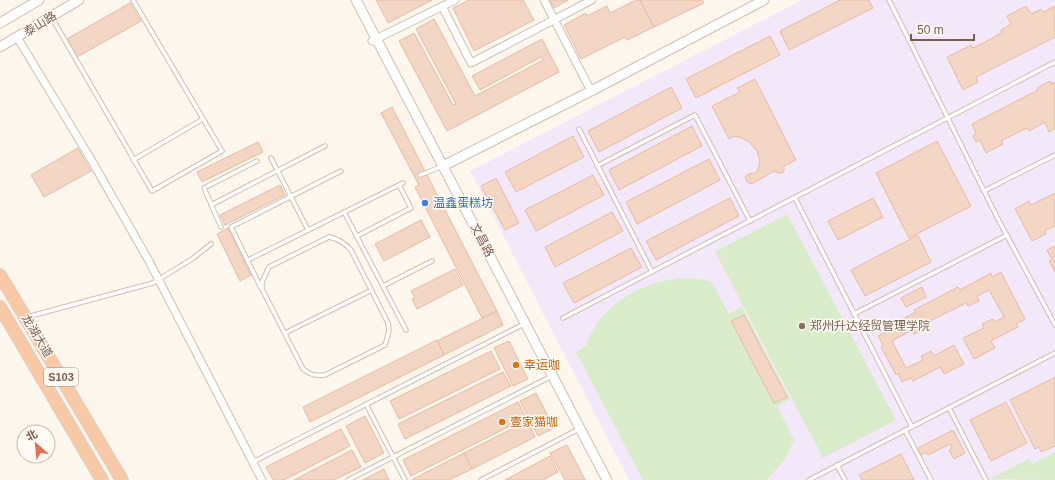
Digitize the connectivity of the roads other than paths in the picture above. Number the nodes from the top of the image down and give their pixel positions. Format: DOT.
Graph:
graph roads {
  1 [pos="39,0"];
  2 [pos="79,0"];
  3 [pos="134,0"];
  4 [pos="356,0"];
  5 [pos="455,0"];
  6 [pos="544,0"];
  7 [pos="592,0"];
  8 [pos="764,0"];
  9 [pos="890,0"];
  10 [pos="442,6"];
  11 [pos="51,17"];
  12 [pos="554,20"];
  13 [pos="0,24"];
  14 [pos="17,37"];
  15 [pos="375,40"];
  16 [pos="0,47"];
  17 [pos="1055,62"];
  18 [pos="591,91"];
  19 [pos="948,118"];
  20 [pos="203,119"];
  21 [pos="578,130"];
  22 [pos="325,146"];
  23 [pos="1055,155"];
  24 [pos="271,158"];
  25 [pos="133,160"];
  26 [pos="257,161"];
  27 [pos="597,166"];
  28 [pos="440,167"];
  29 [pos="277,171"];
  30 [pos="341,171"];
  31 [pos="420,175"];
  32 [pos="403,183"];
  33 [pos="399,185"];
  34 [pos="984,191"];
  35 [pos="291,197"];
  36 [pos="795,198"];
  37 [pos="211,205"];
  38 [pos="344,212"];
  39 [pos="750,221"];
  40 [pos="221,227"];
  41 [pos="308,230"];
  42 [pos="1006,235"];
  43 [pos="357,236"];
  44 [pos="211,244"];
  45 [pos="248,260"];
  46 [pos="432,261"];
  47 [pos="652,272"];
  48 [pos="0,274"];
  49 [pos="159,280"];
  50 [pos="383,286"];
  51 [pos="262,289"];
  52 [pos="372,290"];
  53 [pos="0,307"];
  54 [pos="854,314"];
  55 [pos="26,317"];
  56 [pos="563,318"];
  57 [pos="525,323"];
  58 [pos="1055,325"];
  59 [pos="406,330"];
  60 [pos="285,334"];
  61 [pos="1055,353"];
  62 [pos="552,376"];
  63 [pos="366,404"];
  64 [pos="948,408"];
  65 [pos="912,427"];
  66 [pos="580,429"];
  67 [pos="906,430"];
  68 [pos="393,457"];
  69 [pos="252,462"];
  70 [pos="837,465"];
  71 [pos="102,480"];
  72 [pos="122,480"];
  73 [pos="262,480"];
  74 [pos="348,480"];
  75 [pos="405,480"];
  76 [pos="481,480"];
  77 [pos="607,480"];
  78 [pos="808,480"];
  79 [pos="844,480"];
  80 [pos="931,480"];
  81 [pos="986,480"];
  1 -- 13 [label="street, 泰山路"];
  2 -- 11 [label="street, 泰山路"];
  3 -- 20 [label="lane"];
  4 -- 15 [label="street, 文昌路"];
  5 -- 10 [label="street"];
  6 -- 12 [label="street"];
  7 -- 12 [label="street"];
  8 -- 18 [label="street"];
  9 -- 19 [label="lane"];
  10 -- 12 [label="street"];
  10 -- 15 [label="street"];
  11 -- 14 [label="street, 泰山路"];
  11 -- 25 [label="lane"];
  12 -- 18 [label="street"];
  14 -- 16 [label="street, 泰山路"];
  14 -- 49 [label="street"];
  15 -- 28 [label="street, 文昌路"];
  17 -- 19 [label="lane"];
  18 -- 28 [label="street"];
  19 -- 34 [label="lane"];
  19 -- 36 [label="lane"];
  20 -- 25 [label="lane"];
  20 -- 25 [label="lane"];
  21 -- 27 [label="lane"];
  22 -- 29 [label="lane"];
  23 -- 34 [label="lane"];
  24 -- 29 [label="lane"];
  26 -- 37 [label="lane"];
  27 -- 39 [label="lane"];
  27 -- 47 [label="lane"];
  28 -- 31 [label="lane"];
  28 -- 57 [label="street, 文昌路"];
  29 -- 35 [label="lane"];
  29 -- 37 [label="lane"];
  30 -- 35 [label="lane"];
  32 -- 33 [label="lane"];
  33 -- 38 [label="lane"];
  33 -- 43 [label="lane"];
  34 -- 42 [label="lane"];
  35 -- 41 [label="lane"];
  35 -- 45 [label="lane"];
  36 -- 39 [label="lane"];
  36 -- 54 [label="lane"];
  37 -- 40 [label="lane"];
  38 -- 41 [label="lane"];
  38 -- 43 [label="lane"];
  39 -- 47 [label="lane"];
  41 -- 45 [label="lane"];
  42 -- 54 [label="lane"];
  42 -- 58 [label="lane"];
  43 -- 50 [label="lane"];
  44 -- 49 [label="lane"];
  45 -- 51 [label="lane"];
  46 -- 50 [label="lane"];
  47 -- 56 [label="lane"];
  48 -- 55 [label="highway, 龙湖大道 / S103"];
  49 -- 55 [label="lane"];
  49 -- 69 [label="street"];
  50 -- 59 [label="lane"];
  51 -- 52 [label="lane"];
  51 -- 60 [label="lane"];
  52 -- 60 [label="lane"];
  52 -- 60 [label="lane"];
  53 -- 71 [label="highway, 龙湖大道 / S103"];
  54 -- 65 [label="lane"];
  55 -- 72 [label="highway, 龙湖大道 / S103"];
  57 -- 62 [label="street, 文昌路"];
  57 -- 63 [label="lane"];
  61 -- 64 [label="lane"];
  62 -- 66 [label="street, 文昌路"];
  62 -- 68 [label="lane"];
  63 -- 68 [label="lane"];
  63 -- 69 [label="lane"];
  64 -- 65 [label="lane"];
  64 -- 81 [label="lane"];
  65 -- 67 [label="lane"];
  66 -- 76 [label="lane"];
  66 -- 77 [label="street, 文昌路"];
  67 -- 70 [label="lane"];
  67 -- 80 [label="lane"];
  68 -- 74 [label="lane"];
  68 -- 75 [label="lane"];
  69 -- 73 [label="street"];
  70 -- 78 [label="lane"];
  70 -- 79 [label="lane"];
}
